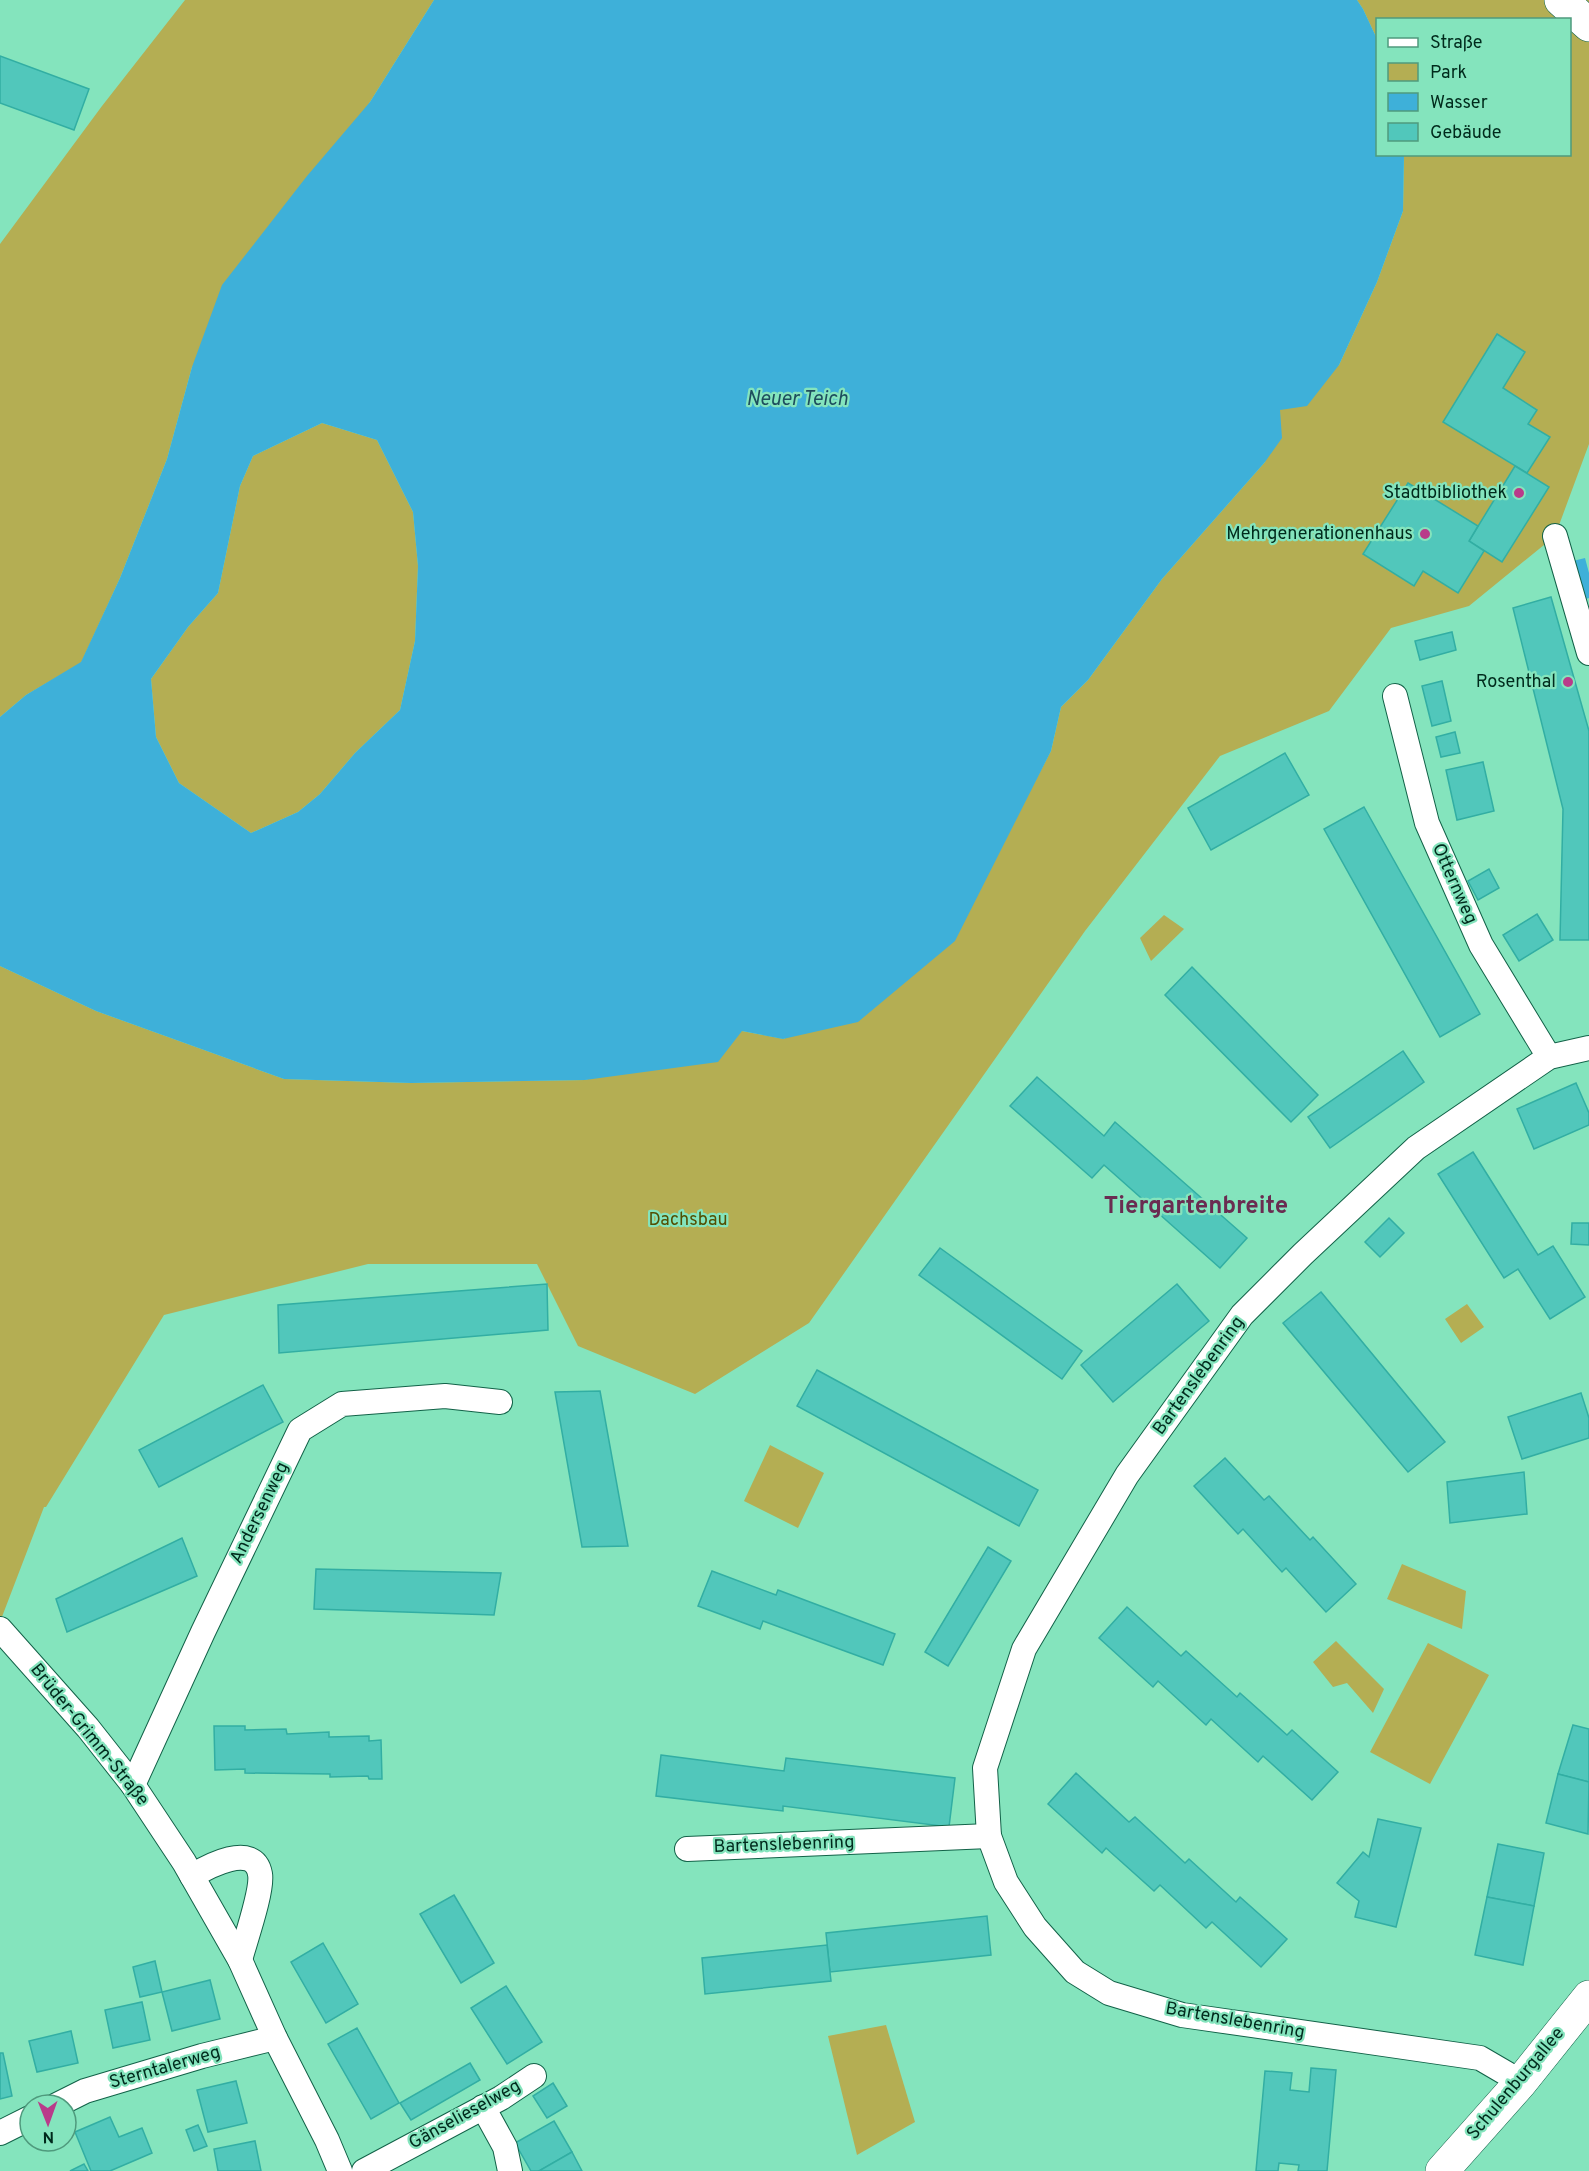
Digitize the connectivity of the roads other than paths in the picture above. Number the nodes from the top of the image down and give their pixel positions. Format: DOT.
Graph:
graph roads {
  1 [pos="1561,0"];
  2 [pos="1589,25"];
  3 [pos="1556,536"];
  4 [pos="1589,653"];
  5 [pos="1395,696"];
  6 [pos="1589,1048"];
  7 [pos="1550,1058"];
  8 [pos="500,1402"];
  9 [pos="0,1629"];
  10 [pos="133,1785"];
  11 [pos="989,1836"];
  12 [pos="687,1849"];
  13 [pos="192,1876"];
  14 [pos="240,1960"];
  15 [pos="1589,1997"];
  16 [pos="275,2038"];
  17 [pos="534,2076"];
  18 [pos="1521,2082"];
  19 [pos="78,2094"];
  20 [pos="483,2107"];
  21 [pos="18,2124"];
  22 [pos="0,2133"];
  23 [pos="340,2171"];
  24 [pos="364,2171"];
  25 [pos="510,2171"];
  26 [pos="1442,2171"];
  1 -- 2 [label="street"];
  3 -- 4 [label="street"];
  5 -- 7 [label="street, Otternweg"];
  6 -- 7 [label="street, Bartenslebenring"];
  7 -- 11 [label="street, Bartenslebenring"];
  8 -- 10 [label="street, Andersenweg"];
  9 -- 10 [label="street, Brüder-Grimm-Straße"];
  10 -- 13 [label="street, Brüder-Grimm-Straße"];
  11 -- 12 [label="street, Bartenslebenring"];
  11 -- 18 [label="street, Bartenslebenring"];
  13 -- 14 [label="street, Brüder-Grimm-Straße"];
  13 -- 14 [label="street"];
  14 -- 16 [label="street, Brüder-Grimm-Straße"];
  15 -- 18 [label="street, Schulenburgallee"];
  16 -- 19 [label="street, Sterntalerweg"];
  16 -- 23 [label="street, Brüder-Grimm-Straße"];
  17 -- 20 [label="street, Gänselieselweg"];
  18 -- 26 [label="street, Schulenburgallee"];
  20 -- 24 [label="street, Gänselieselweg"];
  20 -- 25 [label="street"];
  21 -- 22 [label="street"];
}
